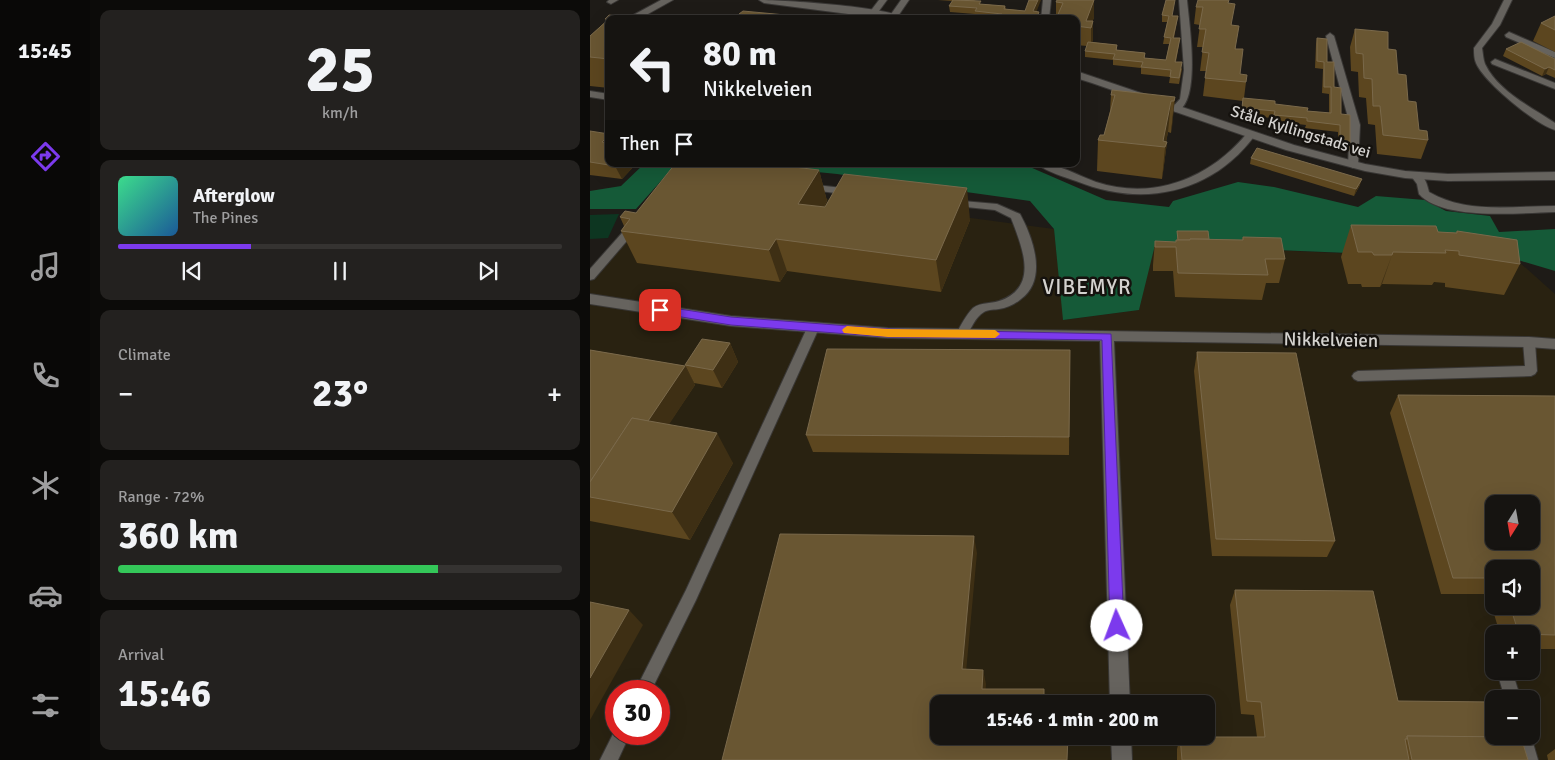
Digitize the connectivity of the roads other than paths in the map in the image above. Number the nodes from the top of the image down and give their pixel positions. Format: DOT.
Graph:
graph roads {
  1 [pos="668,0"];
  2 [pos="764,0"];
  3 [pos="883,0"];
  4 [pos="905,0"];
  5 [pos="1047,0"];
  6 [pos="1183,0"];
  7 [pos="1508,0"];
  8 [pos="873,13"];
  9 [pos="639,15"];
  10 [pos="883,15"];
  11 [pos="898,15"];
  12 [pos="1045,15"];
  13 [pos="1330,36"];
  14 [pos="1509,36"];
  15 [pos="1555,55"];
  16 [pos="1495,62"];
  17 [pos="1080,75"];
  18 [pos="1555,86"];
  19 [pos="590,94"];
  20 [pos="605,96"];
  21 [pos="1176,109"];
  22 [pos="1555,127"];
  23 [pos="1251,134"];
  24 [pos="1353,165"];
  25 [pos="1051,167"];
  26 [pos="1416,176"];
  27 [pos="1555,176"];
  28 [pos="797,186"];
  29 [pos="864,193"];
  30 [pos="939,202"];
  31 [pos="1555,209"];
  32 [pos="642,216"];
  33 [pos="590,276"];
  34 [pos="590,299"];
  35 [pos="813,328"];
  36 [pos="962,334"];
  37 [pos="1107,336"];
  38 [pos="1529,342"];
  39 [pos="1555,344"];
  40 [pos="1358,376"];
  41 [pos="648,680"];
  42 [pos="1120,695"];
  43 [pos="616,745"];
  44 [pos="1121,745"];
  45 [pos="1525,745"];
  46 [pos="609,760"];
  47 [pos="1122,760"];
  48 [pos="1529,760"];
  1 -- 9 [label="street"];
  2 -- 8 [label="street"];
  3 -- 8 [label="lane"];
  4 -- 11 [label="lane"];
  5 -- 12 [label="lane"];
  6 -- 21 [label="lane"];
  7 -- 22 [label="lane"];
  8 -- 10 [label="street"];
  13 -- 24 [label="lane"];
  14 -- 15 [label="lane"];
  16 -- 18 [label="lane"];
  17 -- 21 [label="street, Ståle Kyllingstads vei"];
  19 -- 20 [label="lane"];
  21 -- 23 [label="street, Ståle Kyllingstads vei"];
  23 -- 24 [label="street, Ståle Kyllingstads vei"];
  23 -- 25 [label="lane"];
  24 -- 26 [label="street, Ståle Kyllingstads vei"];
  26 -- 27 [label="street, Ståle Kyllingstads vei"];
  26 -- 31 [label="lane"];
  28 -- 29 [label="lane"];
  30 -- 36 [label="lane"];
  32 -- 33 [label="lane"];
  34 -- 35 [label="street, Nikkelveien"];
  35 -- 36 [label="street, Nikkelveien"];
  35 -- 41 [label="lane"];
  36 -- 37 [label="street, Nikkelveien"];
  37 -- 38 [label="street, Nikkelveien"];
  37 -- 42 [label="street"];
  38 -- 39 [label="street, Nikkelveien"];
  38 -- 40 [label="lane"];
  43 -- 46 [label="lane"];
  44 -- 47 [label="street"];
  45 -- 48 [label="lane"];
}
